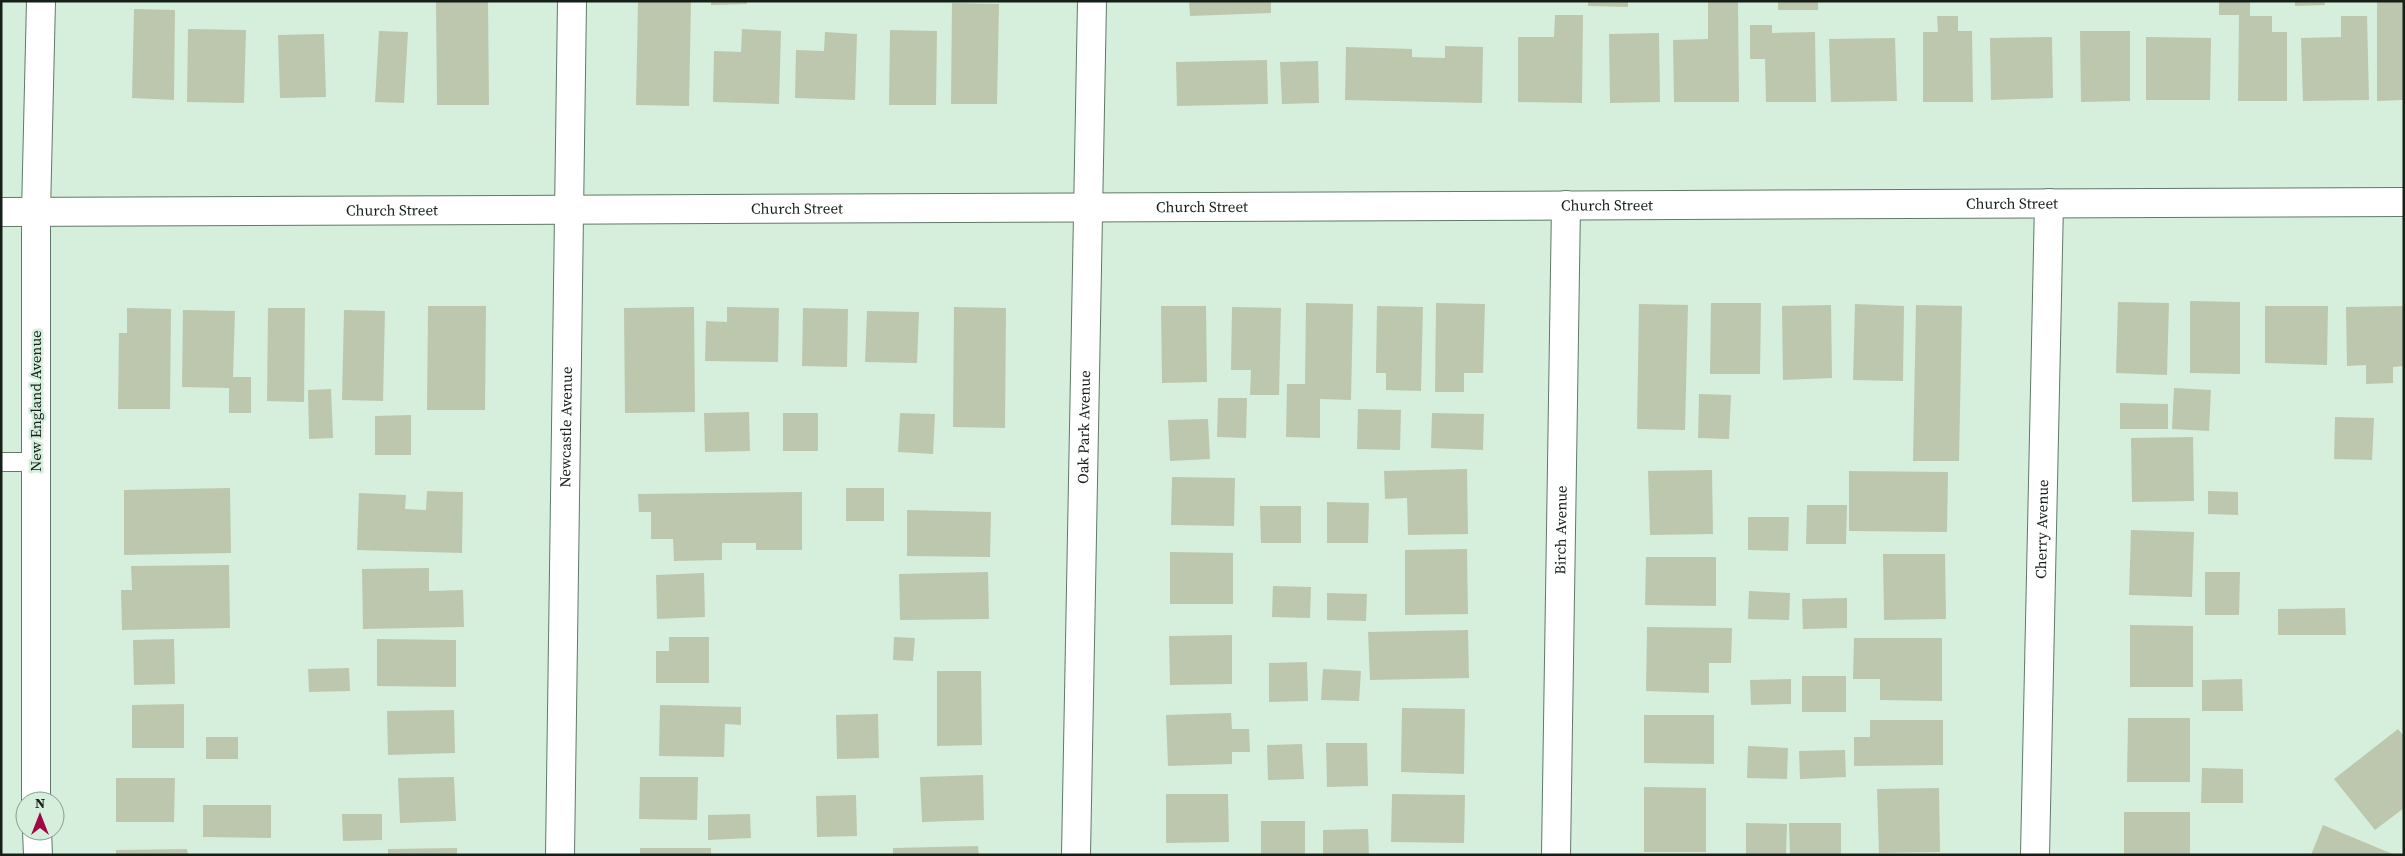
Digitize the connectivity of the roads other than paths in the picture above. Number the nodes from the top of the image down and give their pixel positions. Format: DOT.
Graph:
graph roads {
  1 [pos="40,1"];
  2 [pos="572,1"];
  3 [pos="1092,1"];
  4 [pos="2404,202"];
  5 [pos="2048,203"];
  6 [pos="1566,205"];
  7 [pos="1089,207"];
  8 [pos="569,210"];
  9 [pos="1,212"];
  10 [pos="36,212"];
  11 [pos="1,462"];
  12 [pos="36,462"];
  13 [pos="36,791"];
  14 [pos="37,841"];
  15 [pos="38,855"];
  16 [pos="560,855"];
  17 [pos="1076,855"];
  18 [pos="1556,855"];
  19 [pos="2035,855"];
  1 -- 10 [label="street, New England Avenue"];
  2 -- 8 [label="street, Newcastle Avenue"];
  3 -- 7 [label="street, Oak Park Avenue"];
  4 -- 5 [label="street, Church Street"];
  5 -- 6 [label="street, Church Street"];
  5 -- 19 [label="street, Cherry Avenue"];
  6 -- 7 [label="street, Church Street"];
  6 -- 18 [label="street, Birch Avenue"];
  7 -- 8 [label="street, Church Street"];
  7 -- 17 [label="street, Oak Park Avenue"];
  8 -- 10 [label="street, Church Street"];
  8 -- 16 [label="street, Newcastle Avenue"];
  9 -- 10 [label="street, Church Street"];
  10 -- 12 [label="street, New England Avenue"];
  11 -- 12 [label="lane"];
  12 -- 13 [label="street, New England Avenue"];
  14 -- 15 [label="street"];
}
